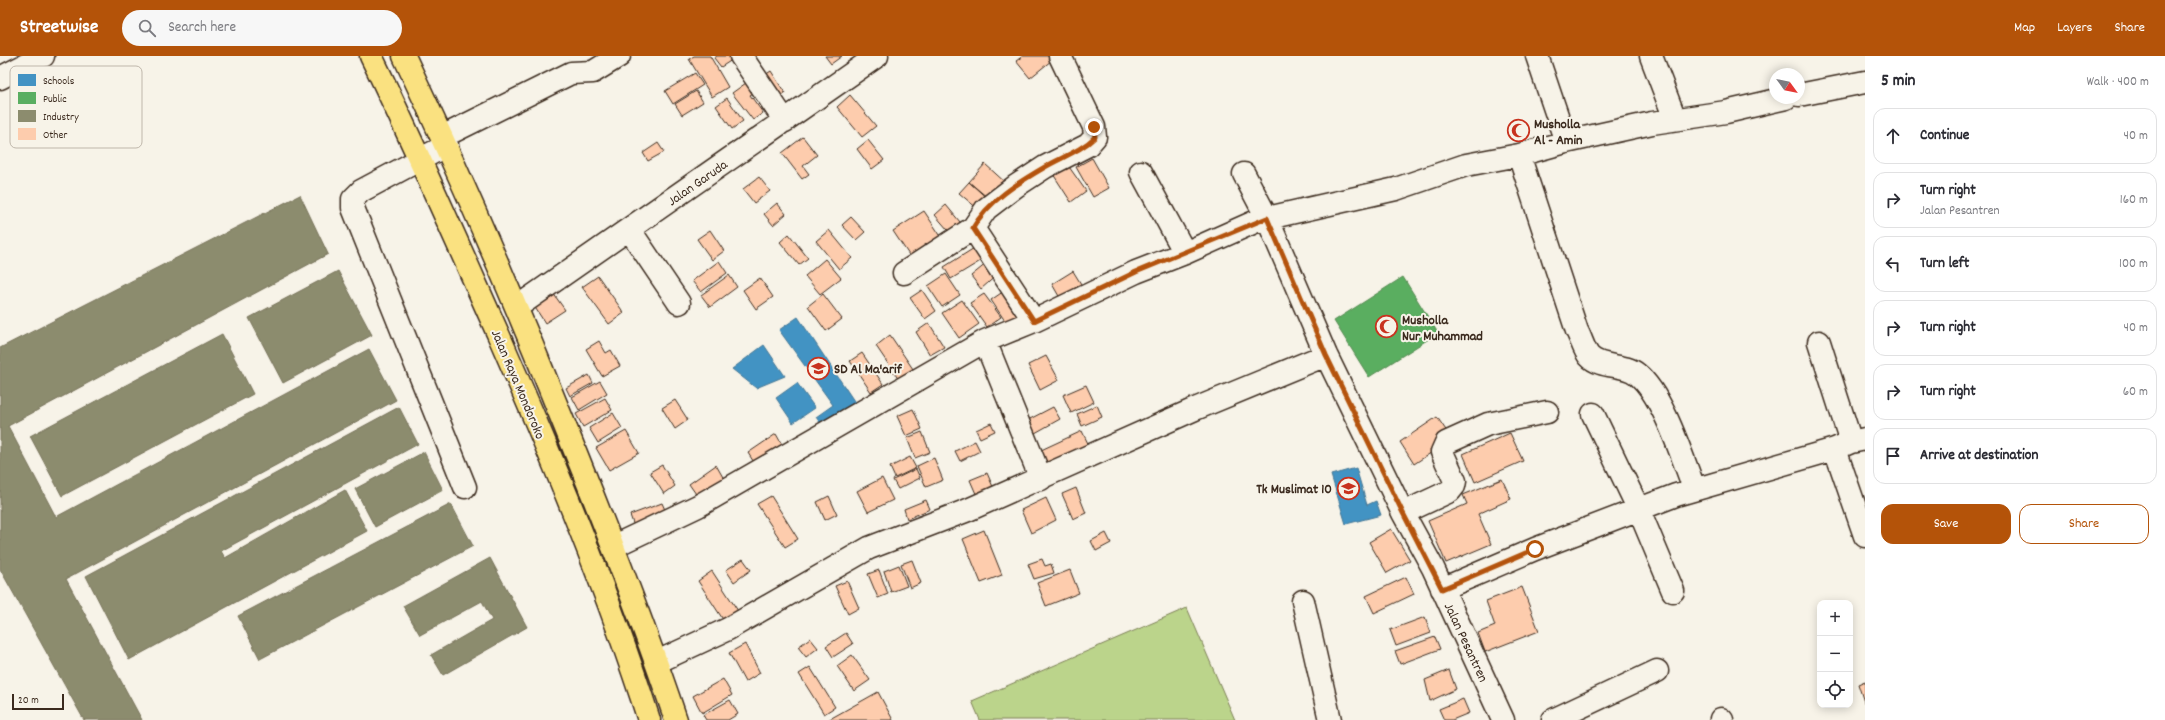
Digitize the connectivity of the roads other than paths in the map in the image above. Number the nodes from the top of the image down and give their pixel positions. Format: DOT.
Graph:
graph roads {
  1 [pos="43,56"];
  2 [pos="371,56"];
  3 [pos="404,56"];
  4 [pos="619,56"];
  5 [pos="741,56"];
  6 [pos="1060,56"];
  7 [pos="1537,56"];
  8 [pos="1651,56"];
  9 [pos="869,58"];
  10 [pos="23,66"];
  11 [pos="10,73"];
  12 [pos="0,78"];
  13 [pos="1864,85"];
  14 [pos="1805,94"];
  15 [pos="1769,102"];
  16 [pos="1675,120"];
  17 [pos="785,121"];
  18 [pos="445,141"];
  19 [pos="1566,142"];
  20 [pos="1519,155"];
  21 [pos="421,158"];
  22 [pos="1141,172"];
  23 [pos="1244,174"];
  24 [pos="1256,222"];
  25 [pos="973,228"];
  26 [pos="629,229"];
  27 [pos="1185,253"];
  28 [pos="904,274"];
  29 [pos="679,303"];
  30 [pos="517,307"];
  31 [pos="1034,321"];
  32 [pos="985,341"];
  33 [pos="1819,342"];
  34 [pos="1313,360"];
  35 [pos="1547,412"];
  36 [pos="1594,414"];
  37 [pos="1850,443"];
  38 [pos="1041,479"];
  39 [pos="465,487"];
  40 [pos="1694,488"];
  41 [pos="1639,510"];
  42 [pos="1403,513"];
  43 [pos="1865,536"];
  44 [pos="614,546"];
  45 [pos="1442,589"];
  46 [pos="1673,591"];
  47 [pos="1303,601"];
  48 [pos="657,662"];
  49 [pos="1657,671"];
  50 [pos="649,720"];
  51 [pos="676,720"];
  52 [pos="1330,720"];
  53 [pos="1502,720"];
  54 [pos="1553,720"];
  1 -- 10 [label="street"];
  2 -- 21 [label="highway, Jalan Raya Mondoroko"];
  3 -- 18 [label="highway, Jalan Raya Mondoroko"];
  4 -- 18 [label="street"];
  5 -- 17 [label="street"];
  6 -- 25 [label="street"];
  7 -- 19 [label="street"];
  8 -- 16 [label="street"];
  9 -- 17 [label="street, Jalan Garuda"];
  11 -- 12 [label="street"];
  13 -- 14 [label="street"];
  15 -- 16 [label="street"];
  16 -- 19 [label="street"];
  17 -- 26 [label="street, Jalan Garuda"];
  18 -- 21 [label="street"];
  18 -- 30 [label="highway, Jalan Raya Mondoroko"];
  19 -- 20 [label="street"];
  20 -- 24 [label="street"];
  20 -- 40 [label="street"];
  21 -- 39 [label="street"];
  21 -- 50 [label="highway, Jalan Raya Mondoroko"];
  22 -- 27 [label="street"];
  23 -- 24 [label="street, Jalan Pesantren"];
  24 -- 27 [label="street"];
  24 -- 34 [label="street, Jalan Pesantren"];
  25 -- 28 [label="street"];
  25 -- 31 [label="street"];
  26 -- 29 [label="street"];
  26 -- 30 [label="street, Jalan Garuda"];
  27 -- 31 [label="street"];
  30 -- 44 [label="highway, Jalan Raya Mondoroko"];
  31 -- 32 [label="street"];
  32 -- 38 [label="street"];
  32 -- 44 [label="street"];
  33 -- 37 [label="street"];
  34 -- 38 [label="street"];
  34 -- 42 [label="street, Jalan Pesantren"];
  35 -- 42 [label="street"];
  36 -- 41 [label="street"];
  37 -- 40 [label="street"];
  37 -- 43 [label="street"];
  38 -- 48 [label="street"];
  40 -- 41 [label="street"];
  41 -- 45 [label="street"];
  41 -- 46 [label="street"];
  42 -- 45 [label="street, Jalan Pesantren"];
  44 -- 48 [label="highway, Jalan Raya Mondoroko"];
  45 -- 53 [label="street, Jalan Pesantren"];
  47 -- 52 [label="street"];
  48 -- 51 [label="highway, Jalan Raya Mondoroko"];
  49 -- 54 [label="street"];
}
